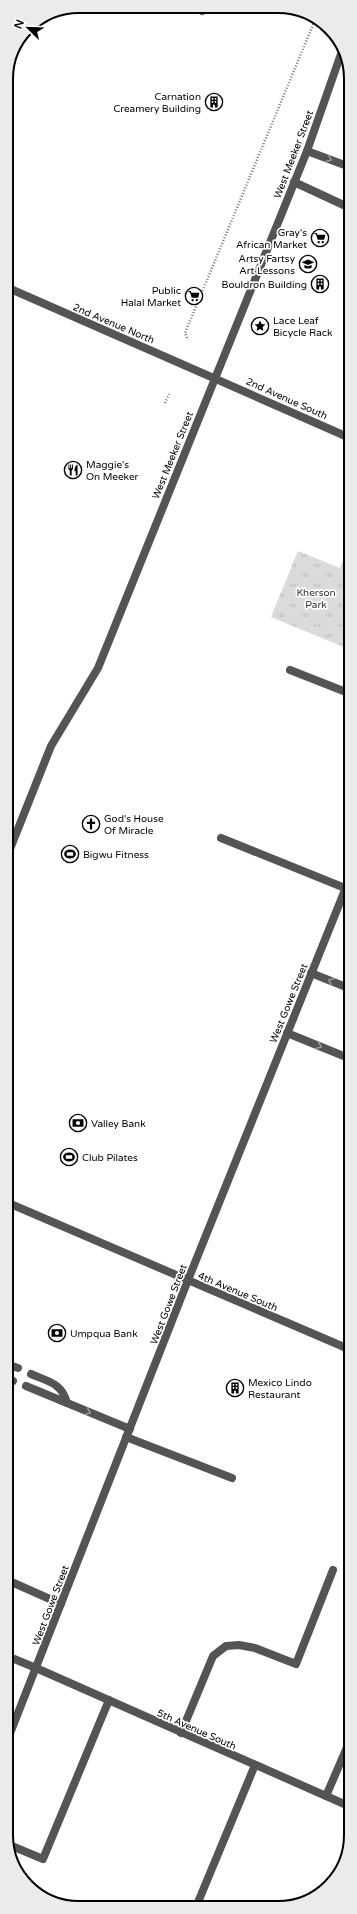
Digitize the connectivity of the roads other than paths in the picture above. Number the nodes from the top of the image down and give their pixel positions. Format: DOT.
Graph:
graph roads {
  1 [pos="340,57"];
  2 [pos="307,151"];
  3 [pos="344,165"];
  4 [pos="294,182"];
  5 [pos="344,205"];
  6 [pos="13,290"];
  7 [pos="214,377"];
  8 [pos="344,435"];
  9 [pos="290,670"];
  10 [pos="344,691"];
  11 [pos="221,838"];
  12 [pos="13,841"];
  13 [pos="344,888"];
  14 [pos="344,890"];
  15 [pos="311,973"];
  16 [pos="344,986"];
  17 [pos="287,1033"];
  18 [pos="344,1056"];
  19 [pos="13,1205"];
  20 [pos="188,1280"];
  21 [pos="344,1347"];
  22 [pos="13,1366"];
  23 [pos="18,1368"];
  24 [pos="31,1374"];
  25 [pos="26,1386"];
  26 [pos="67,1403"];
  27 [pos="128,1433"];
  28 [pos="232,1478"];
  29 [pos="333,1570"];
  30 [pos="13,1583"];
  31 [pos="61,1604"];
  32 [pos="13,1658"];
  33 [pos="36,1668"];
  34 [pos="109,1700"];
  35 [pos="13,1726"];
  36 [pos="181,1733"];
  37 [pos="344,1754"];
  38 [pos="255,1765"];
  39 [pos="326,1796"];
  40 [pos="344,1804"];
  41 [pos="14,1847"];
  42 [pos="198,1901"];
  1 -- 2 [label="street, West Meeker Street"];
  2 -- 3 [label="street, one-way"];
  2 -- 4 [label="street, West Meeker Street"];
  4 -- 5 [label="street"];
  4 -- 7 [label="street, West Meeker Street"];
  6 -- 7 [label="street, 2nd Avenue North"];
  7 -- 8 [label="street, 2nd Avenue South"];
  7 -- 12 [label="street, West Meeker Street"];
  9 -- 10 [label="street"];
  11 -- 13 [label="street"];
  14 -- 15 [label="street, West Gowe Street"];
  16 -- 15 [label="street, one-way"];
  15 -- 17 [label="street, West Gowe Street"];
  17 -- 18 [label="street, one-way"];
  17 -- 20 [label="street, West Gowe Street"];
  19 -- 20 [label="street, 4th Avenue South"];
  20 -- 21 [label="street, 4th Avenue South"];
  20 -- 27 [label="street, West Gowe Street"];
  22 -- 23 [label="street"];
  24 -- 26 [label="street"];
  25 -- 26 [label="street"];
  26 -- 27 [label="street, one-way"];
  27 -- 28 [label="street"];
  27 -- 31 [label="street, West Gowe Street"];
  29 -- 36 [label="street"];
  30 -- 31 [label="street"];
  31 -- 33 [label="street, West Gowe Street"];
  32 -- 33 [label="street, 5th Avenue South"];
  33 -- 34 [label="street, 5th Avenue South"];
  33 -- 35 [label="street, West Gowe Street"];
  34 -- 36 [label="street, 5th Avenue South"];
  34 -- 41 [label="street"];
  36 -- 38 [label="street, 5th Avenue South"];
  37 -- 39 [label="street"];
  38 -- 39 [label="street, 5th Avenue South"];
  38 -- 42 [label="street"];
  39 -- 40 [label="street, 5th Avenue South"];
}
